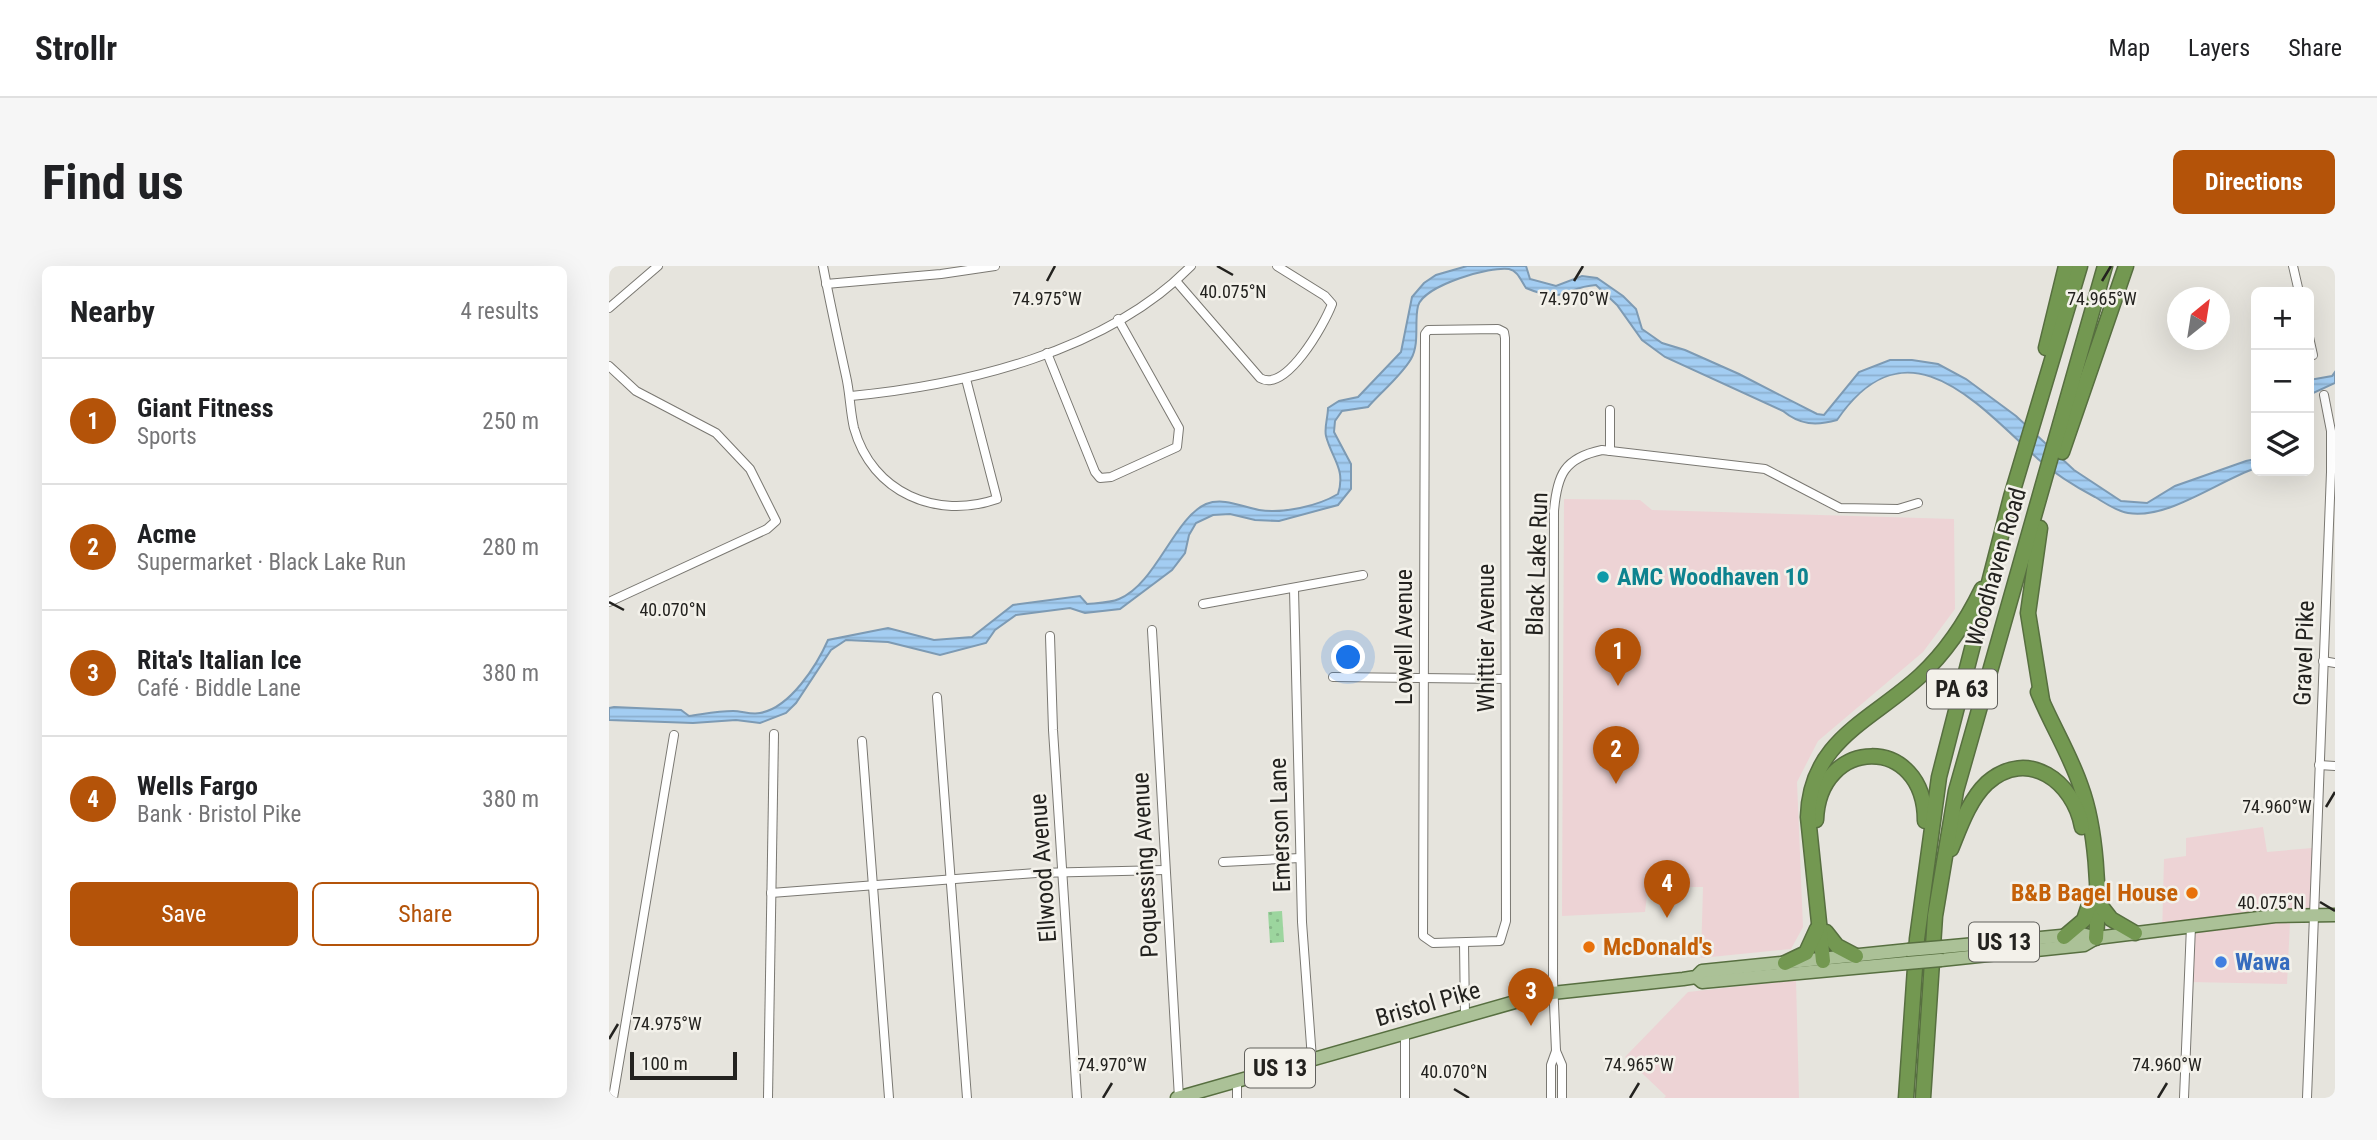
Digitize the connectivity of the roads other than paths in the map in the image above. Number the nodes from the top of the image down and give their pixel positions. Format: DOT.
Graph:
graph roads {
  1 [pos="658,266"];
  2 [pos="823,266"];
  3 [pos="995,266"];
  4 [pos="1191,266"];
  5 [pos="1277,266"];
  6 [pos="2066,266"];
  7 [pos="2081,266"];
  8 [pos="2106,266"];
  9 [pos="2126,266"];
  10 [pos="2293,266"];
  11 [pos="940,270"];
  12 [pos="1176,281"];
  13 [pos="826,284"];
  14 [pos="2297,287"];
  15 [pos="609,308"];
  16 [pos="1118,319"];
  17 [pos="1505,338"];
  18 [pos="1047,353"];
  19 [pos="609,366"];
  20 [pos="966,379"];
  21 [pos="2324,395"];
  22 [pos="851,396"];
  23 [pos="1610,410"];
  24 [pos="2028,423"];
  25 [pos="2022,448"];
  26 [pos="2059,448"];
  27 [pos="1610,451"];
  28 [pos="2052,472"];
  29 [pos="2011,497"];
  30 [pos="1918,503"];
  31 [pos="2039,505"];
  32 [pos="2332,511"];
  33 [pos="1363,575"];
  34 [pos="1294,589"];
  35 [pos="609,601"];
  36 [pos="1203,604"];
  37 [pos="1152,630"];
  38 [pos="1050,636"];
  39 [pos="1940,655"];
  40 [pos="2323,661"];
  41 [pos="2335,663"];
  42 [pos="1332,677"];
  43 [pos="1423,678"];
  44 [pos="1504,679"];
  45 [pos="937,697"];
  46 [pos="2042,700"];
  47 [pos="774,734"];
  48 [pos="674,735"];
  49 [pos="862,741"];
  50 [pos="2319,765"];
  51 [pos="2335,766"];
  52 [pos="1300,858"];
  53 [pos="1223,862"];
  54 [pos="1165,870"];
  55 [pos="1064,874"];
  56 [pos="951,880"];
  57 [pos="1924,882"];
  58 [pos="1939,884"];
  59 [pos="872,886"];
  60 [pos="771,893"];
  61 [pos="2093,901"];
  62 [pos="2315,914"];
  63 [pos="2335,915"];
  64 [pos="2191,926"];
  65 [pos="1822,930"];
  66 [pos="2135,933"];
  67 [pos="2064,937"];
  68 [pos="2096,938"];
  69 [pos="1464,943"];
  70 [pos="1942,953"];
  71 [pos="1856,956"];
  72 [pos="1907,957"];
  73 [pos="1785,963"];
  74 [pos="1826,964"];
  75 [pos="1696,977"];
  76 [pos="1555,991"];
  77 [pos="1912,997"];
  78 [pos="1465,1016"];
  79 [pos="1405,1033"];
  80 [pos="1556,1051"];
  81 [pos="1927,1051"];
  82 [pos="1312,1059"];
  83 [pos="1237,1081"];
  84 [pos="613,1098"];
  85 [pos="768,1098"];
  86 [pos="889,1098"];
  87 [pos="967,1098"];
  88 [pos="1077,1098"];
  89 [pos="1178,1098"];
  90 [pos="1237,1098"];
  91 [pos="1405,1098"];
  92 [pos="1551,1098"];
  93 [pos="1562,1098"];
  94 [pos="1906,1098"];
  95 [pos="1913,1098"];
  96 [pos="1923,1098"];
  97 [pos="1929,1098"];
  98 [pos="2184,1098"];
  99 [pos="2307,1098"];
  1 -- 15 [label="street"];
  2 -- 13 [label="street"];
  3 -- 11 [label="street"];
  4 -- 12 [label="street"];
  5 -- 12 [label="street"];
  6 -- 24 [label="highway"];
  7 -- 24 [label="highway, Woodhaven Road / PA 63"];
  8 -- 26 [label="highway, Woodhaven Road / PA 63"];
  9 -- 26 [label="highway"];
  10 -- 14 [label="street"];
  11 -- 13 [label="street"];
  12 -- 16 [label="street"];
  13 -- 22 [label="street"];
  16 -- 18 [label="street"];
  16 -- 18 [label="street"];
  17 -- 43 [label="street, Lowell Avenue"];
  17 -- 44 [label="street, Whittier Avenue"];
  18 -- 20 [label="street"];
  19 -- 35 [label="street"];
  20 -- 22 [label="street"];
  20 -- 22 [label="street"];
  21 -- 32 [label="street, Gravel Pike"];
  23 -- 27 [label="street"];
  24 -- 25 [label="highway, Woodhaven Road / PA 63"];
  25 -- 29 [label="highway, Woodhaven Road / PA 63"];
  25 -- 39 [label="highway"];
  26 -- 28 [label="highway, Woodhaven Road / PA 63"];
  27 -- 30 [label="street, Black Lake Run"];
  27 -- 76 [label="street, Black Lake Run"];
  28 -- 31 [label="highway, Woodhaven Road / PA 63"];
  28 -- 46 [label="highway"];
  29 -- 39 [label="highway"];
  29 -- 57 [label="highway, Woodhaven Road / PA 63"];
  31 -- 46 [label="highway"];
  31 -- 58 [label="highway, Woodhaven Road / PA 63"];
  32 -- 40 [label="street, Gravel Pike"];
  33 -- 34 [label="street"];
  34 -- 36 [label="street"];
  34 -- 52 [label="street, Emerson Lane"];
  37 -- 54 [label="street, Poquessing Avenue"];
  38 -- 55 [label="street, Ellwood Avenue"];
  39 -- 65 [label="highway"];
  40 -- 41 [label="street"];
  40 -- 50 [label="street, Gravel Pike"];
  42 -- 43 [label="street"];
  43 -- 44 [label="street"];
  43 -- 69 [label="street, Lowell Avenue"];
  44 -- 69 [label="street, Whittier Avenue"];
  45 -- 56 [label="street"];
  46 -- 61 [label="highway"];
  47 -- 60 [label="street"];
  48 -- 84 [label="street"];
  49 -- 59 [label="street"];
  50 -- 51 [label="street"];
  50 -- 62 [label="street, Gravel Pike"];
  52 -- 53 [label="street"];
  52 -- 82 [label="street, Emerson Lane"];
  54 -- 55 [label="street"];
  54 -- 89 [label="street, Poquessing Avenue"];
  55 -- 56 [label="street"];
  55 -- 88 [label="street, Ellwood Avenue"];
  56 -- 59 [label="street"];
  56 -- 87 [label="street"];
  57 -- 65 [label="highway"];
  57 -- 77 [label="highway, Woodhaven Road / PA 63"];
  58 -- 61 [label="highway"];
  58 -- 81 [label="highway, Woodhaven Road / PA 63"];
  59 -- 60 [label="street"];
  59 -- 86 [label="street"];
  60 -- 85 [label="street"];
  61 -- 66 [label="highway"];
  61 -- 67 [label="highway"];
  61 -- 68 [label="highway"];
  62 -- 63 [label="main road, Bristol Pike / US 13"];
  62 -- 64 [label="main road, Bristol Pike / US 13"];
  62 -- 99 [label="street, Gravel Pike"];
  64 -- 66 [label="main road, Bristol Pike / US 13"];
  64 -- 98 [label="street"];
  65 -- 71 [label="highway"];
  65 -- 73 [label="highway"];
  65 -- 74 [label="highway"];
  66 -- 68 [label="main road, Bristol Pike / US 13"];
  67 -- 68 [label="main road, Bristol Pike / US 13"];
  67 -- 70 [label="main road, Bristol Pike / US 13"];
  68 -- 70 [label="main road, Bristol Pike / US 13"];
  69 -- 78 [label="street"];
  70 -- 72 [label="main road, Bristol Pike / US 13, bridge"];
  71 -- 72 [label="main road, Bristol Pike / US 13"];
  71 -- 74 [label="main road, Bristol Pike / US 13"];
  72 -- 74 [label="main road, Bristol Pike / US 13"];
  73 -- 74 [label="main road, Bristol Pike / US 13"];
  73 -- 75 [label="main road, Bristol Pike / US 13"];
  74 -- 75 [label="main road, Bristol Pike / US 13"];
  75 -- 76 [label="main road, Bristol Pike / US 13"];
  76 -- 78 [label="main road, Bristol Pike / US 13"];
  76 -- 80 [label="street, Black Lake Run"];
  77 -- 94 [label="highway"];
  77 -- 95 [label="highway"];
  78 -- 79 [label="main road, Bristol Pike / US 13"];
  79 -- 82 [label="main road, Bristol Pike / US 13"];
  79 -- 91 [label="street"];
  80 -- 92 [label="street"];
  80 -- 93 [label="street"];
  81 -- 96 [label="highway"];
  81 -- 97 [label="highway"];
  82 -- 83 [label="main road, Bristol Pike / US 13"];
  83 -- 89 [label="main road, Bristol Pike / US 13"];
  83 -- 90 [label="street"];
}
